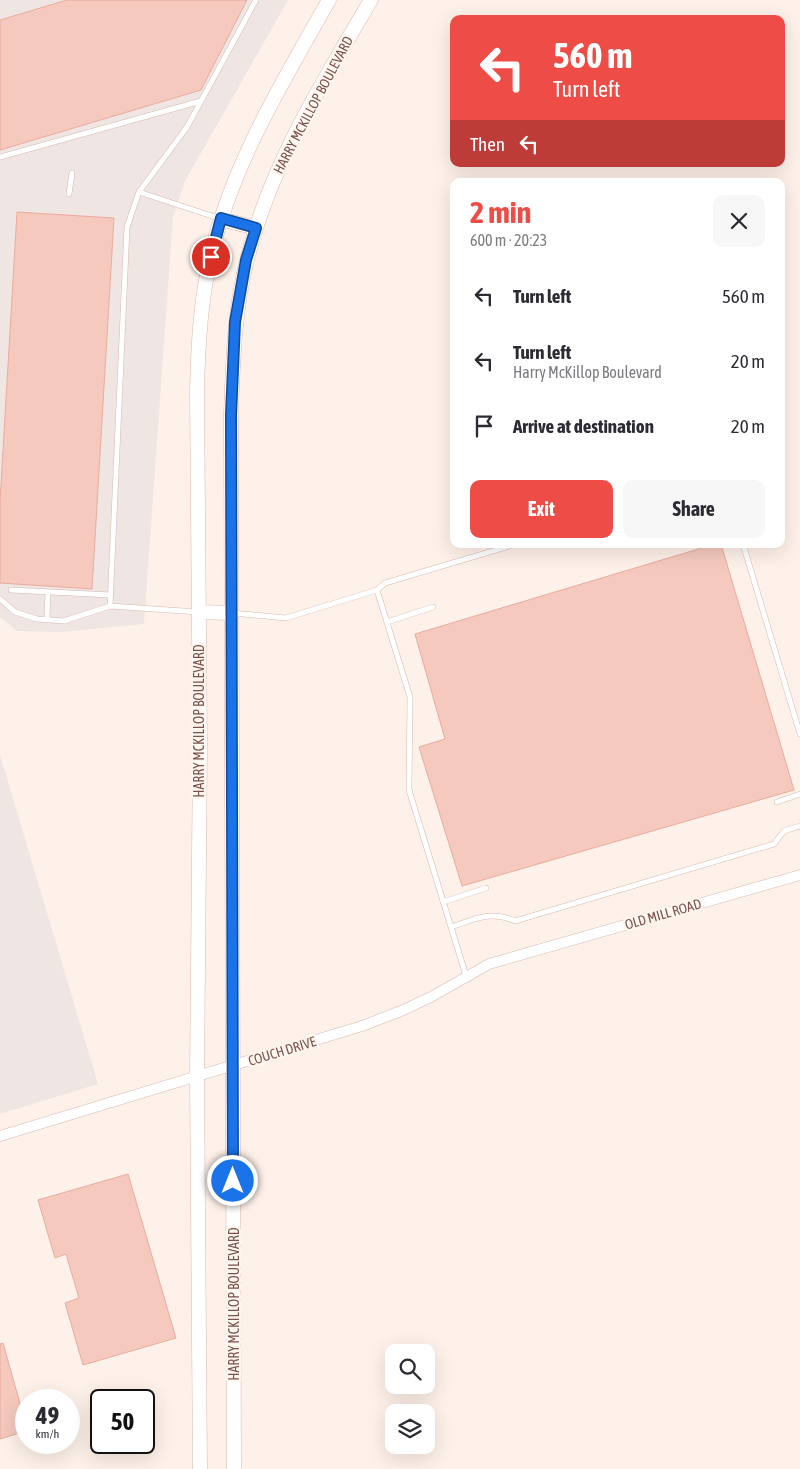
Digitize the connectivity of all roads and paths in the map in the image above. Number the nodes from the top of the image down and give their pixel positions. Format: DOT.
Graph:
graph roads {
  1 [pos="256,0"];
  2 [pos="329,0"];
  3 [pos="371,0"];
  4 [pos="201,100"];
  5 [pos="0,157"];
  6 [pos="72,174"];
  7 [pos="139,192"];
  8 [pos="69,194"];
  9 [pos="221,218"];
  10 [pos="256,228"];
  11 [pos="503,548"];
  12 [pos="744,548"];
  13 [pos="11,590"];
  14 [pos="377,590"];
  15 [pos="48,592"];
  16 [pos="110,595"];
  17 [pos="0,599"];
  18 [pos="110,606"];
  19 [pos="433,607"];
  20 [pos="199,612"];
  21 [pos="231,613"];
  22 [pos="47,619"];
  23 [pos="387,622"];
  24 [pos="800,734"];
  25 [pos="800,794"];
  26 [pos="777,802"];
  27 [pos="800,826"];
  28 [pos="800,875"];
  29 [pos="486,888"];
  30 [pos="443,902"];
  31 [pos="451,926"];
  32 [pos="526,953"];
  33 [pos="466,976"];
  34 [pos="232,1066"];
  35 [pos="197,1077"];
  36 [pos="0,1136"];
  37 [pos="200,1469"];
  38 [pos="234,1469"];
  1 -- 4 [label="lane"];
  2 -- 9 [label="main road, HARRY MCKILLOP BOULEVARD"];
  3 -- 10 [label="main road, HARRY MCKILLOP BOULEVARD"];
  4 -- 5 [label="lane"];
  4 -- 7 [label="lane"];
  6 -- 8 [label="lane"];
  7 -- 9 [label="lane"];
  7 -- 16 [label="lane"];
  9 -- 10 [label="main road"];
  9 -- 20 [label="main road, HARRY MCKILLOP BOULEVARD"];
  10 -- 21 [label="main road, HARRY MCKILLOP BOULEVARD"];
  11 -- 14 [label="lane"];
  12 -- 24 [label="lane"];
  13 -- 15 [label="lane"];
  14 -- 21 [label="lane"];
  14 -- 23 [label="lane"];
  15 -- 16 [label="lane"];
  15 -- 22 [label="lane"];
  16 -- 18 [label="lane"];
  17 -- 22 [label="lane"];
  18 -- 20 [label="lane"];
  18 -- 22 [label="lane"];
  19 -- 23 [label="lane"];
  20 -- 21 [label="main road"];
  20 -- 35 [label="main road, HARRY MCKILLOP BOULEVARD"];
  21 -- 34 [label="main road, HARRY MCKILLOP BOULEVARD"];
  23 -- 30 [label="lane"];
  25 -- 26 [label="lane"];
  27 -- 31 [label="lane"];
  28 -- 32 [label="street, OLD MILL ROAD"];
  29 -- 30 [label="lane"];
  30 -- 31 [label="lane"];
  31 -- 33 [label="lane"];
  32 -- 33 [label="street, COUCH DRIVE"];
  33 -- 34 [label="street, COUCH DRIVE"];
  34 -- 35 [label="street, COUCH DRIVE"];
  34 -- 38 [label="main road, HARRY MCKILLOP BOULEVARD"];
  35 -- 36 [label="street, COUCH DRIVE"];
  35 -- 37 [label="main road, HARRY MCKILLOP BOULEVARD"];
}
